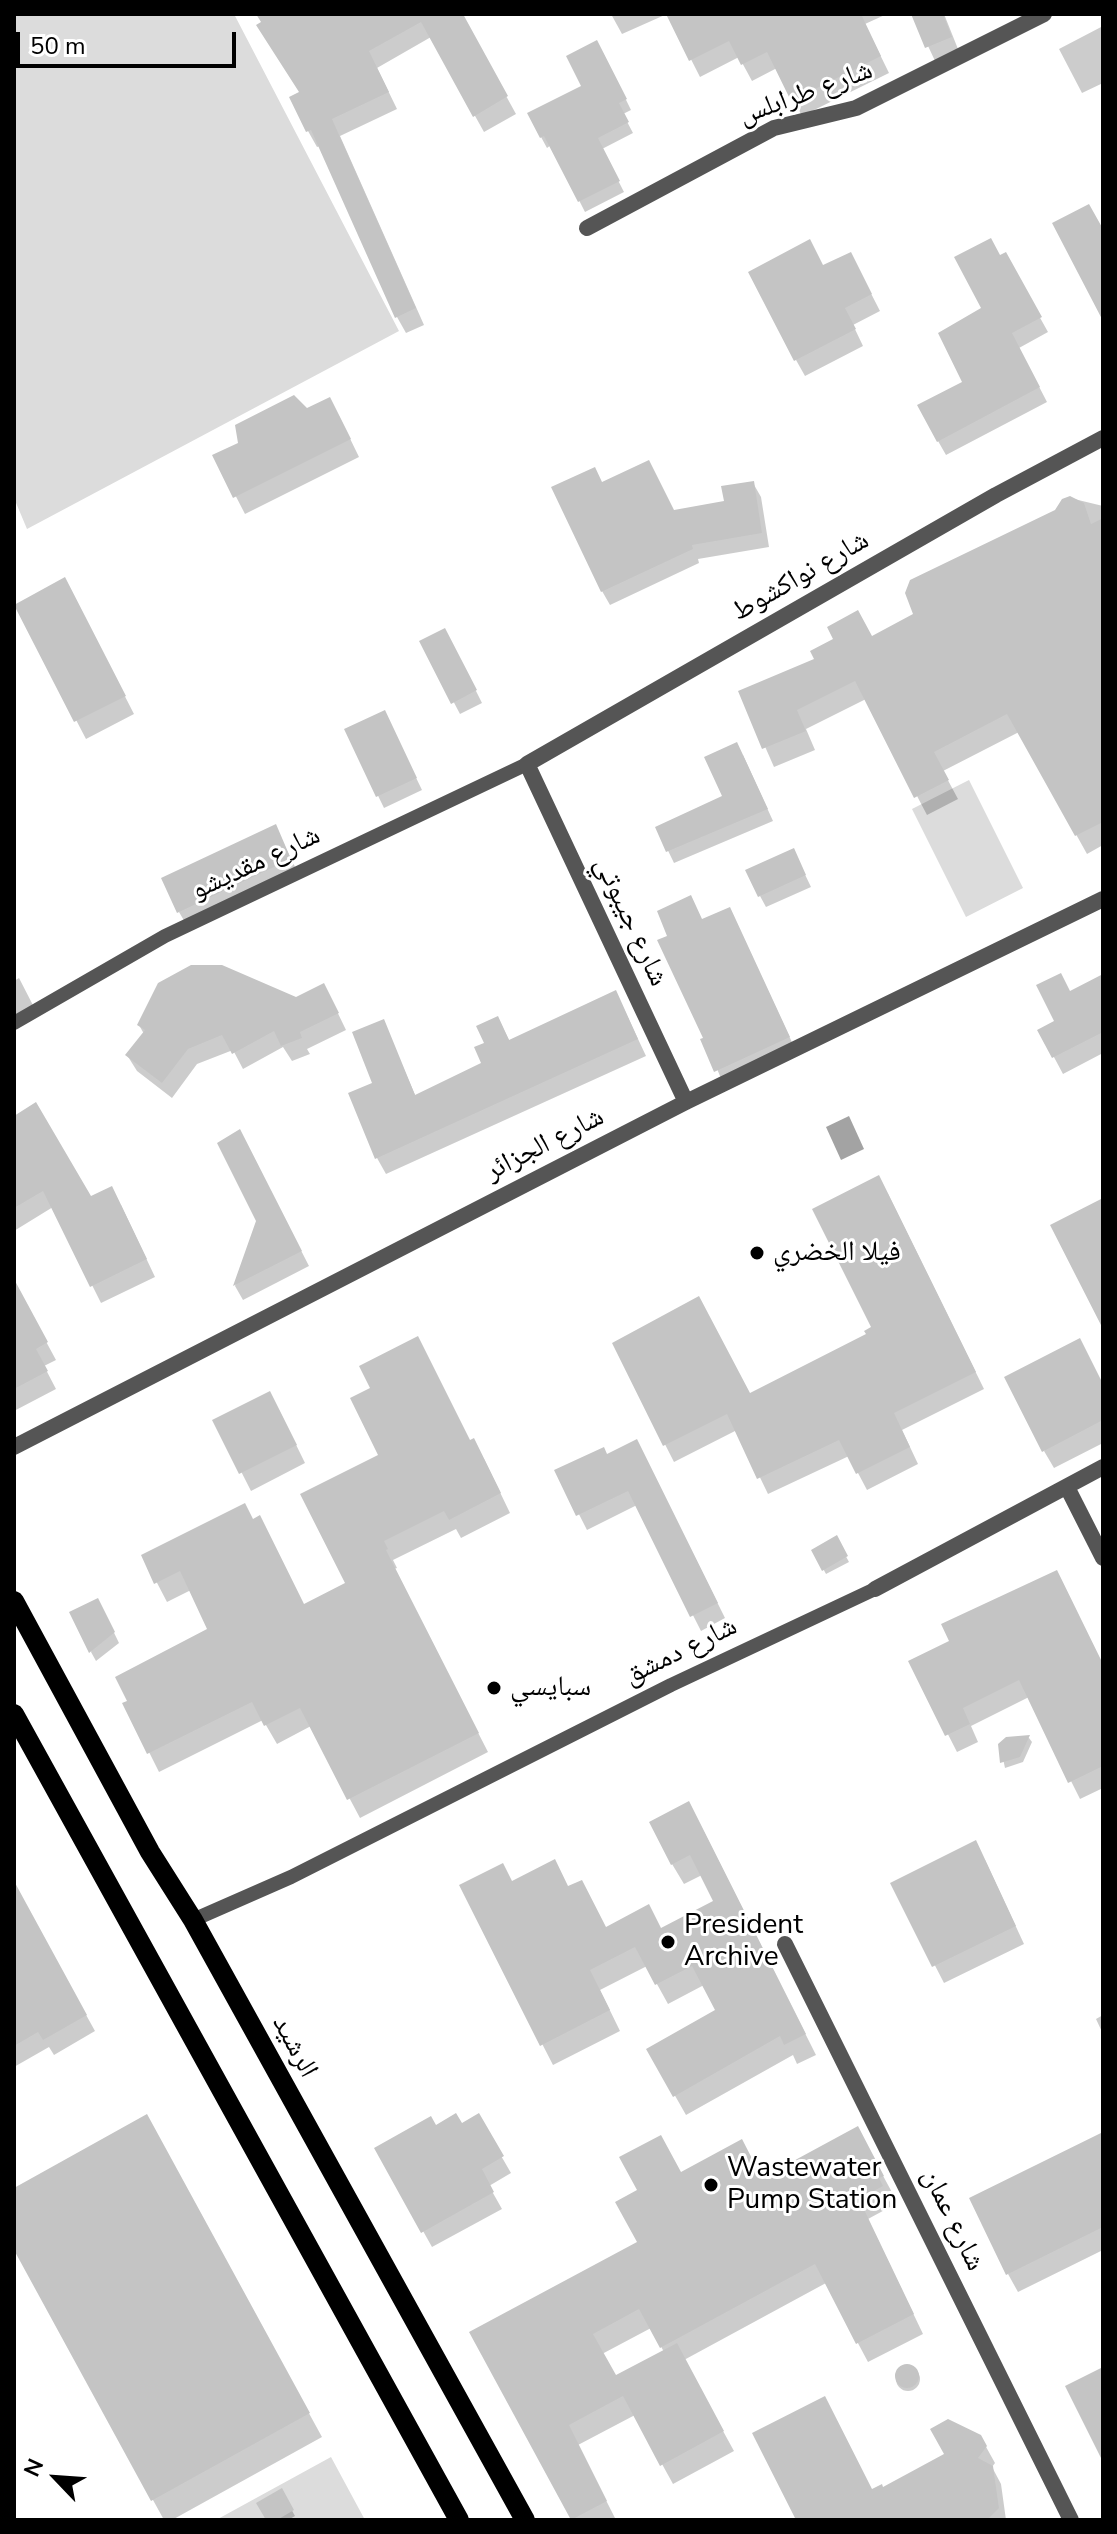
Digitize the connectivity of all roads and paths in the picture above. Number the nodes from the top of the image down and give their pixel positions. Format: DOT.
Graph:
graph roads {
  1 [pos="1044,14"];
  2 [pos="587,228"];
  3 [pos="1103,438"];
  4 [pos="527,764"];
  5 [pos="1103,899"];
  6 [pos="14,1023"];
  7 [pos="686,1102"];
  8 [pos="14,1447"];
  9 [pos="1103,1467"];
  10 [pos="1067,1487"];
  11 [pos="1103,1558"];
  12 [pos="875,1589"];
  13 [pos="14,1601"];
  14 [pos="14,1714"];
  15 [pos="193,1920"];
  16 [pos="785,1944"];
  17 [pos="459,2520"];
  18 [pos="525,2520"];
  19 [pos="1071,2520"];
  1 -- 2 [label="street, شارع طرابلس"];
  3 -- 4 [label="street, شارع نواكشوط"];
  4 -- 6 [label="lane, شارع مقديشو"];
  4 -- 7 [label="street, شارع جيبوتي"];
  5 -- 7 [label="street, شارع الجزائر"];
  7 -- 8 [label="street, شارع الجزائر"];
  9 -- 10 [label="street, شارع دمشق"];
  10 -- 11 [label="street"];
  10 -- 12 [label="street, شارع دمشق"];
  12 -- 15 [label="lane, شارع دمشق"];
  13 -- 15 [label="main road, الرشيد"];
  14 -- 17 [label="main road"];
  15 -- 18 [label="main road, الرشيد"];
  16 -- 19 [label="street, شارع عمان"];
}
